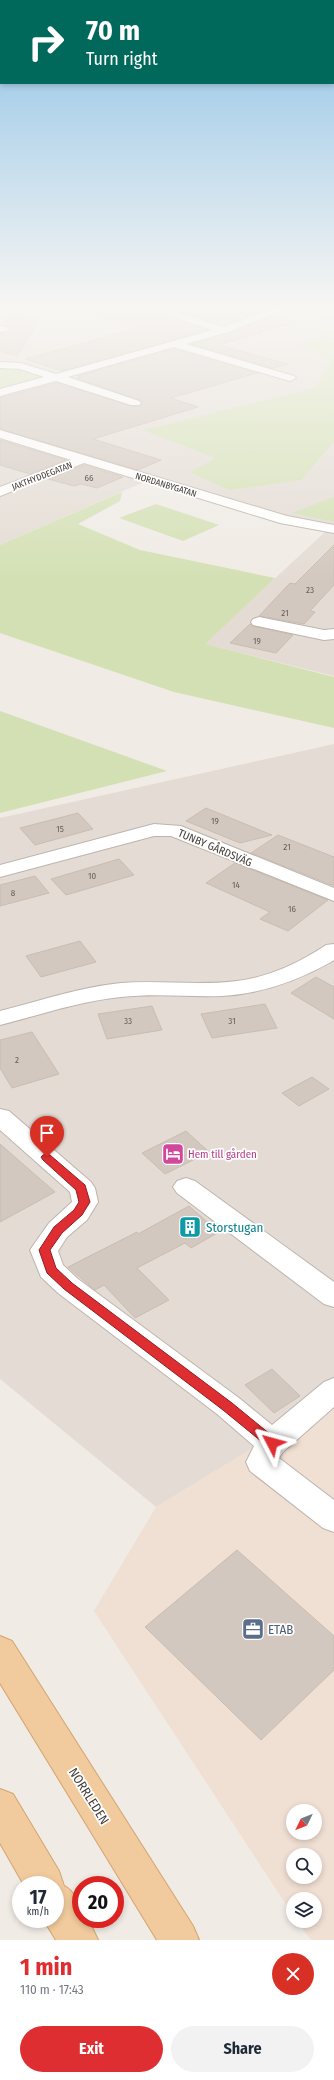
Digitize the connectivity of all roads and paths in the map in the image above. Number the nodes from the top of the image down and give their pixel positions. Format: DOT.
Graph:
graph roads {
  1 [pos="127,401"];
  2 [pos="135,403"];
  3 [pos="0,434"];
  4 [pos="84,459"];
  5 [pos="0,492"];
  6 [pos="334,529"];
  7 [pos="259,622"];
  8 [pos="334,634"];
  9 [pos="0,871"];
  10 [pos="334,895"];
  11 [pos="334,950"];
  12 [pos="0,1018"];
  13 [pos="0,1117"];
  14 [pos="186,1187"];
  15 [pos="334,1298"];
  16 [pos="334,1390"];
  17 [pos="272,1443"];
  18 [pos="334,1518"];
  19 [pos="0,1652"];
  20 [pos="0,1807"];
  21 [pos="40,1876"];
  22 [pos="64,1917"];
  23 [pos="78,1940"];
  24 [pos="179,1940"];
  1 -- 2 [label="street"];
  3 -- 4 [label="street, NORDANBYGATAN"];
  4 -- 5 [label="street, JAKTHYDDEGATAN"];
  4 -- 6 [label="street, NORDANBYGATAN"];
  7 -- 8 [label="street"];
  9 -- 10 [label="street, TUNBY GÅRDSVÄG"];
  11 -- 12 [label="street"];
  13 -- 17 [label="street"];
  14 -- 15 [label="street"];
  16 -- 17 [label="street"];
  17 -- 18 [label="street"];
  19 -- 24 [label="main road, NORRLEDEN"];
  20 -- 21 [label="main road"];
  22 -- 23 [label="main road"];
}
